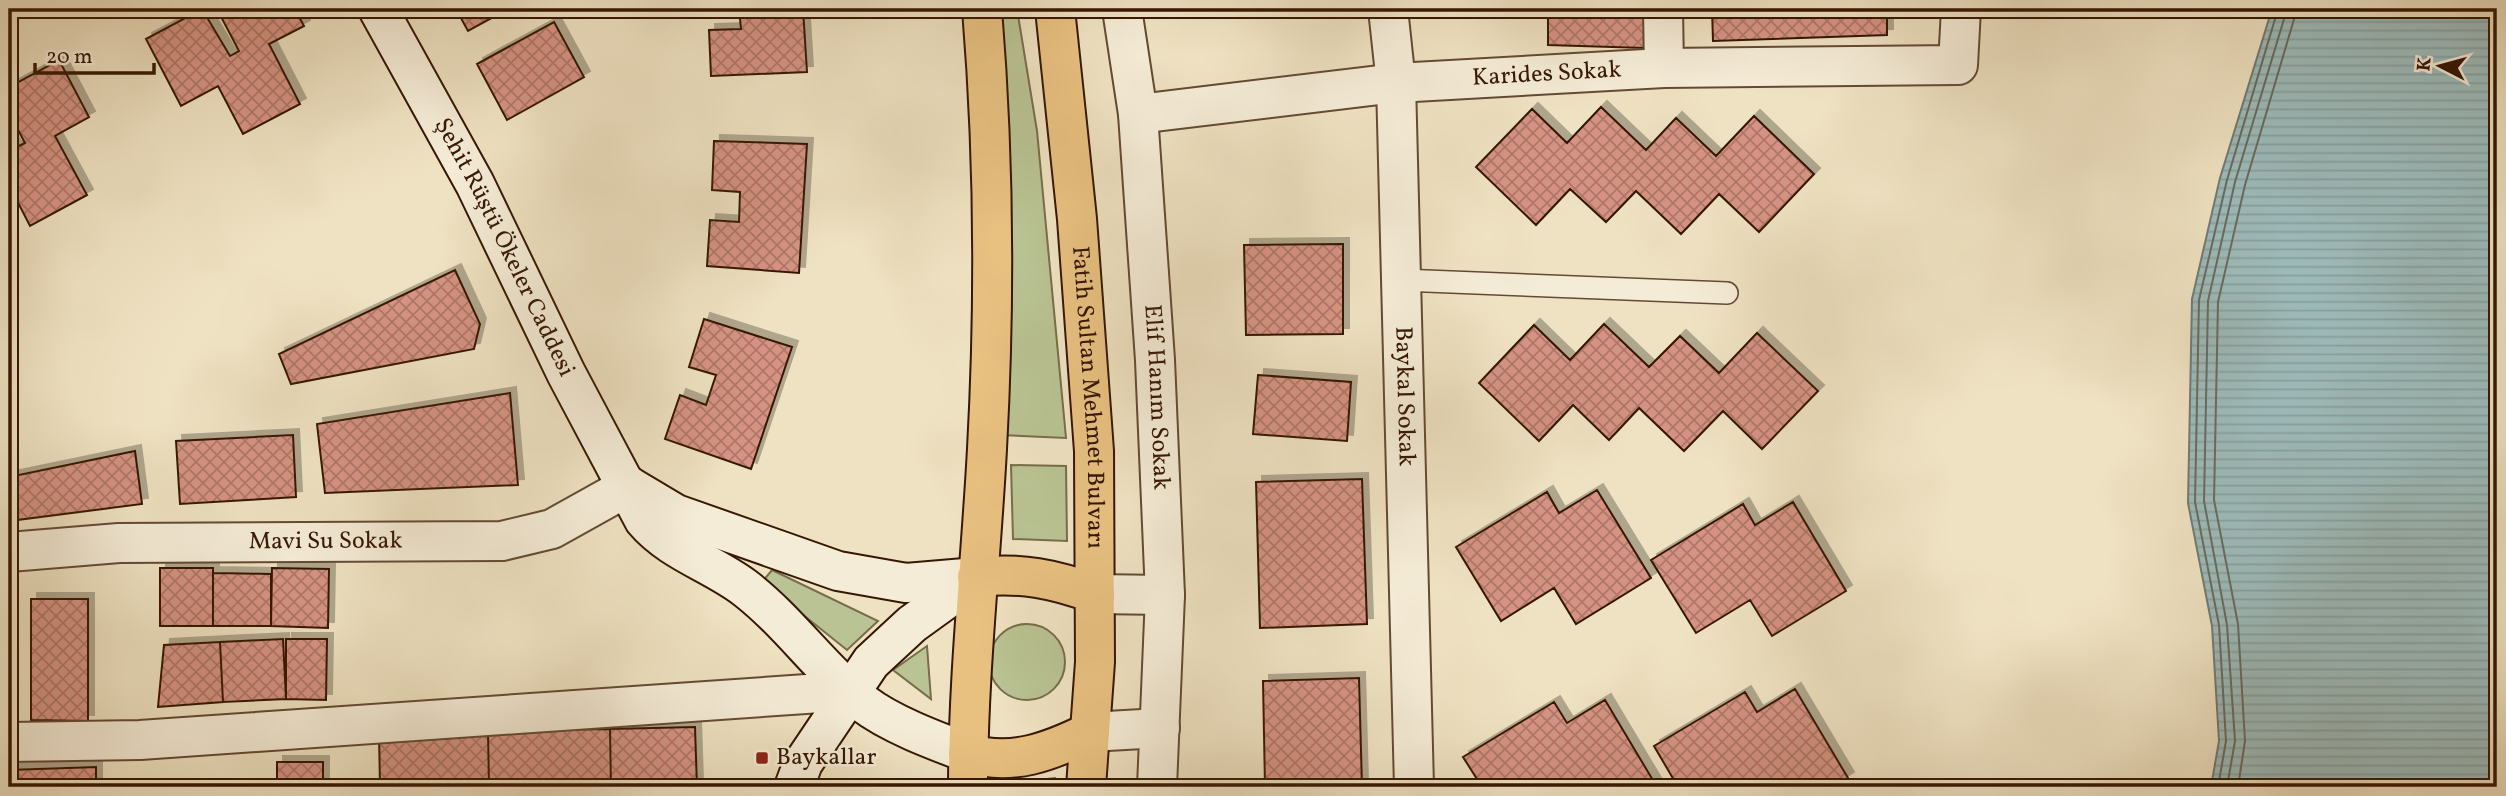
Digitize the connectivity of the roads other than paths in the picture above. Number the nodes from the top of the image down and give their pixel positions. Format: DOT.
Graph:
graph roads {
  1 [pos="378,9"];
  2 [pos="982,9"];
  3 [pos="1055,9"];
  4 [pos="1122,9"];
  5 [pos="1388,9"];
  6 [pos="1663,9"];
  7 [pos="1961,9"];
  8 [pos="1664,68"];
  9 [pos="1396,83"];
  10 [pos="1138,114"];
  11 [pos="1401,280"];
  12 [pos="1727,293"];
  13 [pos="629,486"];
  14 [pos="9,552"];
  15 [pos="977,578"];
  16 [pos="1095,594"];
  17 [pos="1165,595"];
  18 [pos="850,691"];
  19 [pos="1160,728"];
  20 [pos="1090,732"];
  21 [pos="9,742"];
  22 [pos="968,770"];
  23 [pos="794,787"];
  24 [pos="1086,787"];
  25 [pos="1157,787"];
  26 [pos="1414,787"];
  1 -- 13 [label="street, Şehit Rüştü Ökeler Caddesi"];
  2 -- 15 [label="main road"];
  3 -- 16 [label="main road, Fatih Sultan Mehmet Bulvarı"];
  4 -- 10 [label="street, Elif Hanım Sokak"];
  5 -- 9 [label="street, Baykal Sokak"];
  6 -- 8 [label="street"];
  7 -- 8 [label="street, Karides Sokak"];
  8 -- 9 [label="street, Karides Sokak"];
  9 -- 10 [label="street, Karides Sokak"];
  9 -- 11 [label="street, Baykal Sokak"];
  10 -- 17 [label="street, Elif Hanım Sokak"];
  11 -- 12 [label="lane"];
  11 -- 26 [label="street, Baykal Sokak"];
  13 -- 14 [label="street, Mavi Su Sokak"];
  13 -- 15 [label="street"];
  13 -- 18 [label="street, Şehit Rüştü Ökeler Caddesi"];
  15 -- 16 [label="main road"];
  15 -- 18 [label="street"];
  15 -- 22 [label="main road"];
  16 -- 17 [label="street"];
  16 -- 20 [label="main road, Fatih Sultan Mehmet Bulvarı"];
  17 -- 19 [label="street, Elif Hanım Sokak"];
  18 -- 21 [label="street"];
  18 -- 22 [label="street, Şehit Rüştü Ökeler Caddesi"];
  18 -- 23 [label="street"];
  19 -- 20 [label="street"];
  19 -- 25 [label="street, Elif Hanım Sokak"];
  20 -- 22 [label="main road"];
  20 -- 24 [label="main road, Fatih Sultan Mehmet Bulvarı"];
}
